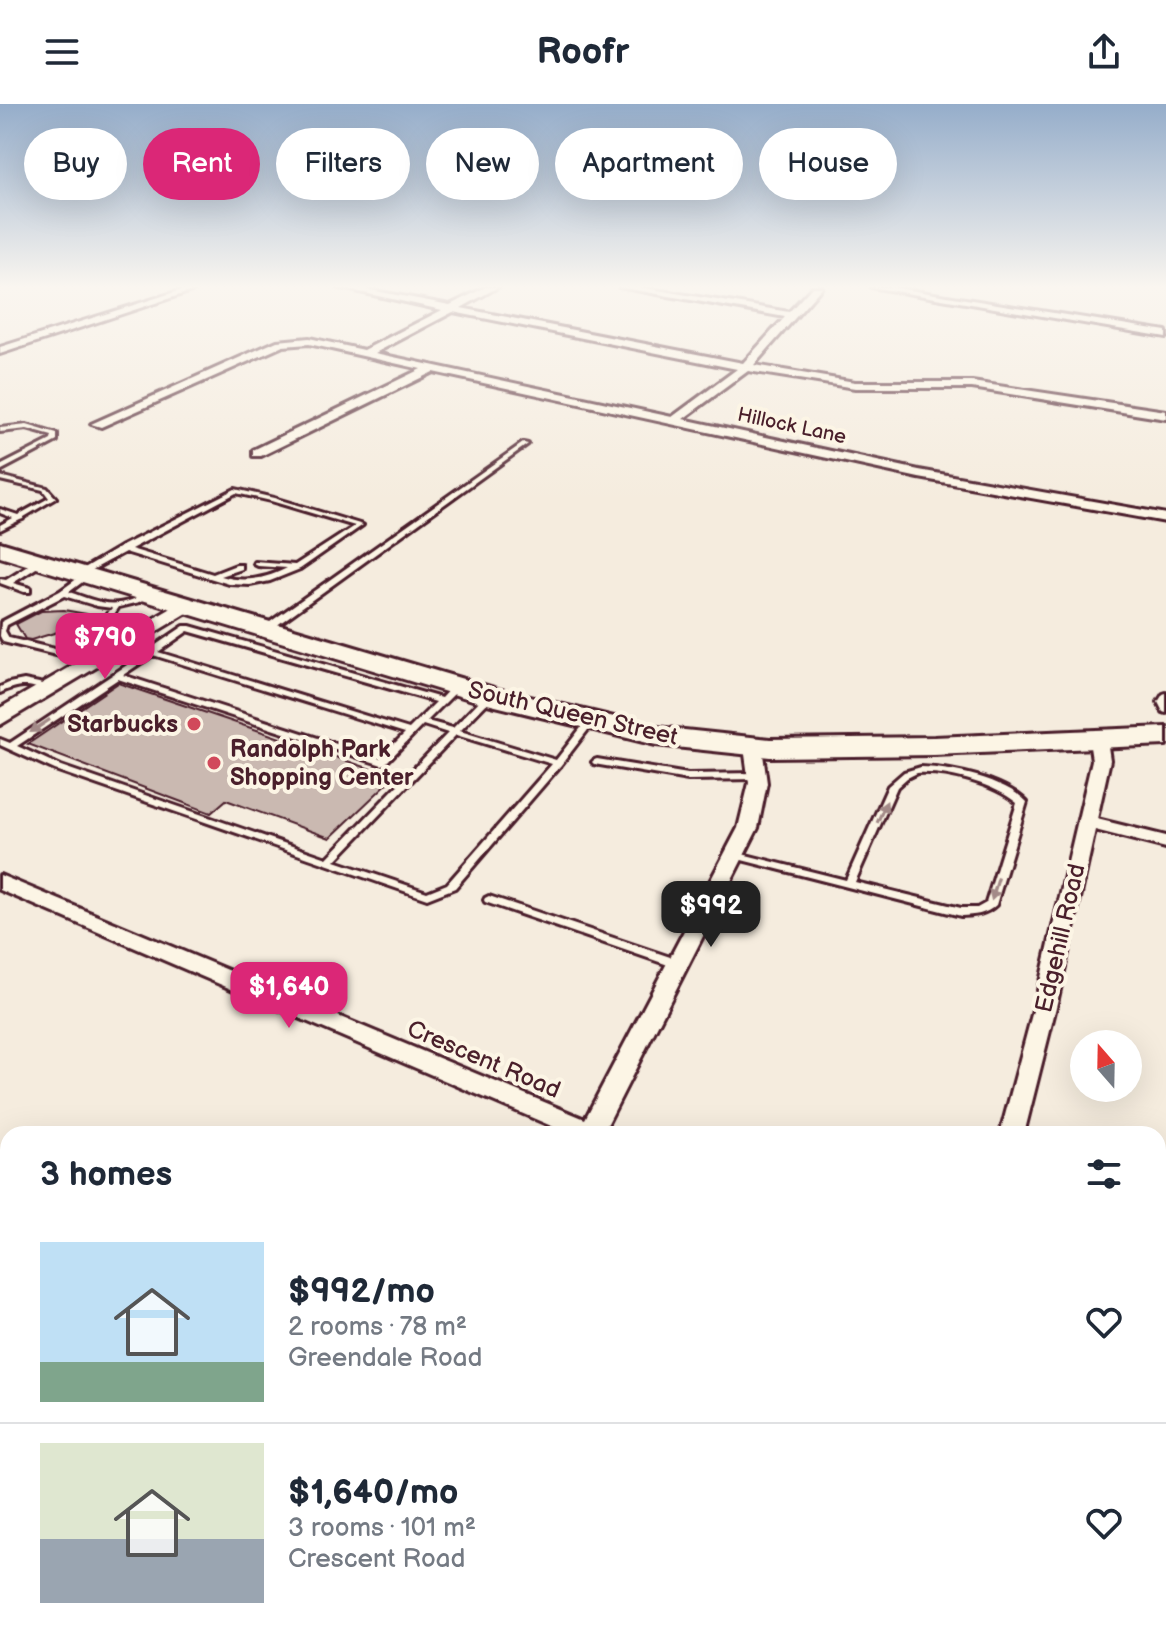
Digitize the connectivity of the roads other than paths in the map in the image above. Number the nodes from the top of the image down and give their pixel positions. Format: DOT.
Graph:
graph roads {
  1 [pos="246,359"];
  2 [pos="385,359"];
  3 [pos="705,359"];
  4 [pos="753,359"];
  5 [pos="746,367"];
  6 [pos="431,369"];
  7 [pos="1166,415"];
  8 [pos="675,420"];
  9 [pos="97,424"];
  10 [pos="0,430"];
  11 [pos="525,444"];
  12 [pos="257,453"];
  13 [pos="0,469"];
  14 [pos="0,478"];
  15 [pos="0,511"];
  16 [pos="21,518"];
  17 [pos="1166,518"];
  18 [pos="1,545"];
  19 [pos="123,549"];
  20 [pos="43,561"];
  21 [pos="258,564"];
  22 [pos="239,567"];
  23 [pos="297,567"];
  24 [pos="214,576"];
  25 [pos="77,580"];
  26 [pos="4,582"];
  27 [pos="27,590"];
  28 [pos="149,594"];
  29 [pos="187,605"];
  30 [pos="116,608"];
  31 [pos="266,629"];
  32 [pos="124,644"];
  33 [pos="62,651"];
  34 [pos="152,652"];
  35 [pos="93,662"];
  36 [pos="117,676"];
  37 [pos="48,689"];
  38 [pos="0,690"];
  39 [pos="450,694"];
  40 [pos="489,696"];
  41 [pos="1166,696"];
  42 [pos="1166,710"];
  43 [pos="0,718"];
  44 [pos="422,722"];
  45 [pos="590,722"];
  46 [pos="411,732"];
  47 [pos="454,732"];
  48 [pos="1166,736"];
  49 [pos="1098,740"];
  50 [pos="5,744"];
  51 [pos="753,747"];
  52 [pos="597,762"];
  53 [pos="558,763"];
  54 [pos="757,776"];
  55 [pos="1086,822"];
  56 [pos="1166,842"];
  57 [pos="734,855"];
  58 [pos="329,861"];
  59 [pos="0,882"];
  60 [pos="850,883"];
  61 [pos="489,900"];
  62 [pos="678,964"];
  63 [pos="575,1126"];
  64 [pos="596,1126"];
  65 [pos="1014,1126"];
  1 -- 9 [label="street, Hillock Lane"];
  2 -- 6 [label="street, Hillock Lane"];
  3 -- 5 [label="street"];
  4 -- 5 [label="street"];
  5 -- 7 [label="street"];
  5 -- 8 [label="street"];
  6 -- 8 [label="street, Hillock Lane"];
  6 -- 12 [label="street"];
  8 -- 17 [label="street, Hillock Lane"];
  10 -- 13 [label="lane"];
  11 -- 31 [label="lane"];
  14 -- 16 [label="lane"];
  15 -- 16 [label="lane"];
  16 -- 18 [label="lane"];
  18 -- 20 [label="main road, South Queen Street"];
  19 -- 23 [label="lane"];
  19 -- 24 [label="lane"];
  19 -- 25 [label="lane"];
  20 -- 25 [label="main road, South Queen Street"];
  20 -- 26 [label="lane"];
  21 -- 23 [label="lane"];
  22 -- 24 [label="lane"];
  23 -- 24 [label="lane"];
  25 -- 28 [label="main road, South Queen Street"];
  25 -- 30 [label="lane"];
  25 -- 33 [label="lane"];
  26 -- 27 [label="lane"];
  28 -- 29 [label="main road, South Queen Street"];
  28 -- 30 [label="lane"];
  29 -- 31 [label="main road, South Queen Street"];
  29 -- 32 [label="street"];
  30 -- 33 [label="lane"];
  31 -- 39 [label="main road, South Queen Street"];
  32 -- 34 [label="lane"];
  32 -- 35 [label="street"];
  33 -- 35 [label="lane"];
  34 -- 36 [label="lane"];
  34 -- 39 [label="lane"];
  34 -- 46 [label="lane"];
  35 -- 37 [label="street"];
  36 -- 46 [label="lane"];
  36 -- 50 [label="lane, one-way"];
  37 -- 38 [label="lane"];
  37 -- 43 [label="street"];
  39 -- 40 [label="main road, South Queen Street"];
  39 -- 44 [label="lane"];
  40 -- 45 [label="main road, South Queen Street"];
  40 -- 47 [label="lane"];
  41 -- 42 [label="lane"];
  44 -- 46 [label="lane"];
  44 -- 47 [label="lane"];
  45 -- 51 [label="main road, South Queen Street"];
  45 -- 53 [label="lane"];
  47 -- 53 [label="lane"];
  47 -- 58 [label="lane"];
  48 -- 49 [label="main road, South Queen Street"];
  49 -- 51 [label="main road, South Queen Street"];
  49 -- 55 [label="street, Edgehill Road"];
  50 -- 58 [label="lane"];
  51 -- 54 [label="street"];
  52 -- 54 [label="lane"];
  53 -- 58 [label="lane"];
  54 -- 57 [label="street"];
  55 -- 56 [label="street"];
  55 -- 65 [label="street, Edgehill Road"];
  57 -- 60 [label="lane"];
  57 -- 62 [label="street"];
  59 -- 63 [label="street, Crescent Road"];
  60 -- 60 [label="lane, one-way"];
  61 -- 62 [label="lane"];
  62 -- 64 [label="street"];
}
